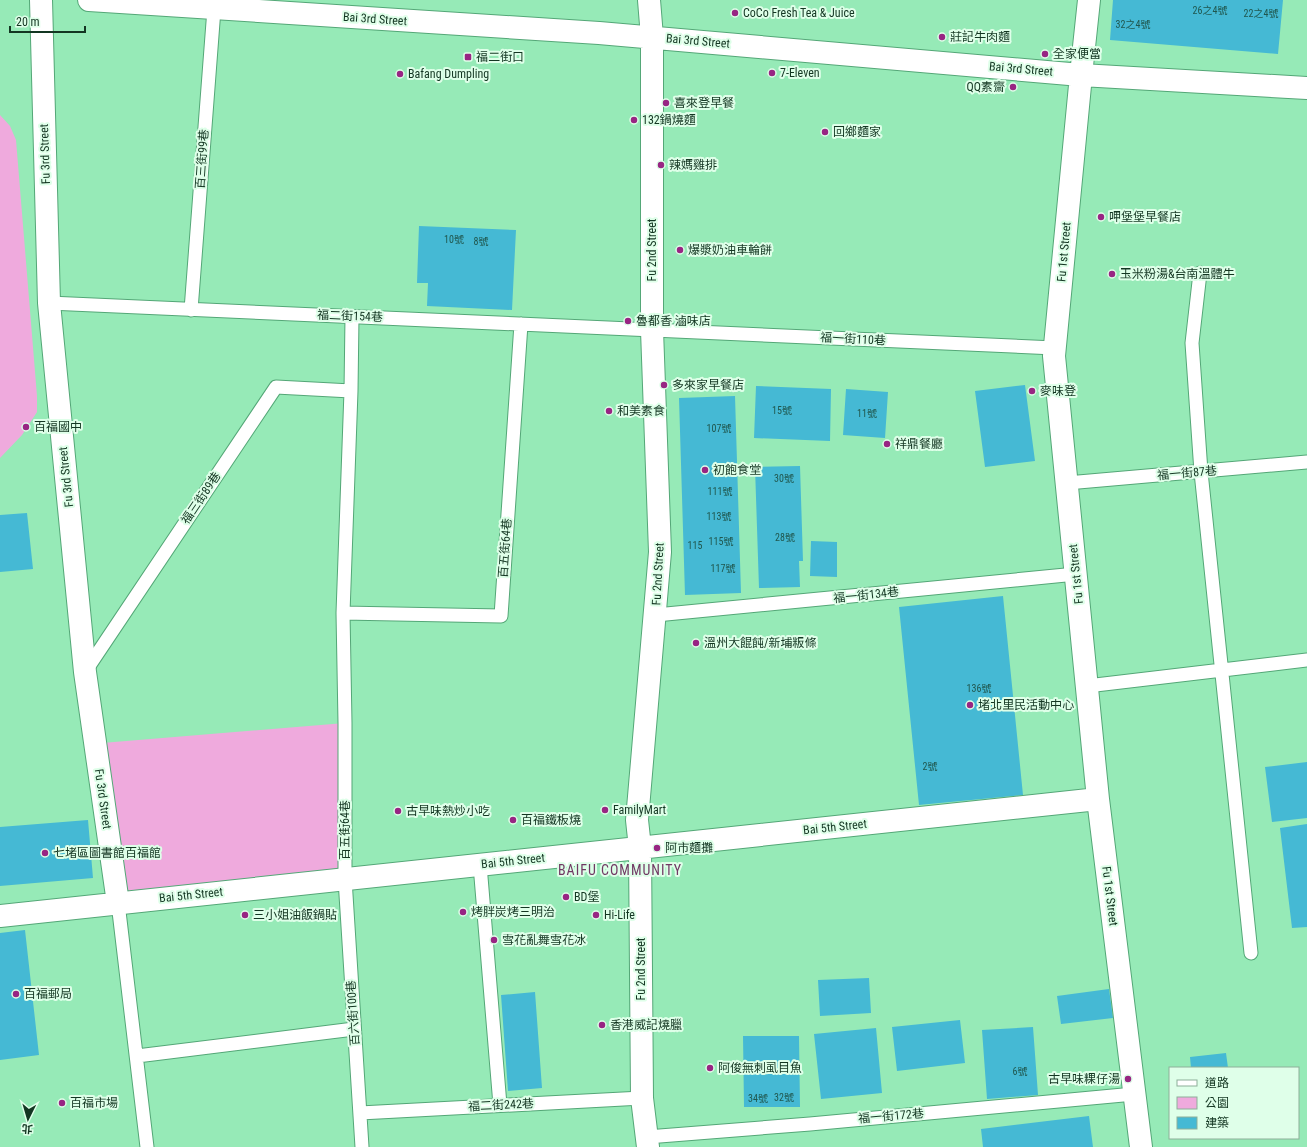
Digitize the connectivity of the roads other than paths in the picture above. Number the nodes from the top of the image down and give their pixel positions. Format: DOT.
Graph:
graph roads {
  1 [pos="41,0"];
  2 [pos="89,0"];
  3 [pos="649,0"];
  4 [pos="1089,0"];
  5 [pos="214,9"];
  6 [pos="652,37"];
  7 [pos="1081,75"];
  8 [pos="1307,88"];
  9 [pos="1200,272"];
  10 [pos="49,303"];
  11 [pos="191,310"];
  12 [pos="352,316"];
  13 [pos="521,324"];
  14 [pos="652,330"];
  15 [pos="1055,348"];
  16 [pos="351,391"];
  17 [pos="1307,462"];
  18 [pos="1201,472"];
  19 [pos="1067,484"];
  20 [pos="1076,574"];
  21 [pos="343,613"];
  22 [pos="656,615"];
  23 [pos="1307,660"];
  24 [pos="1222,670"];
  25 [pos="85,672"];
  26 [pos="1087,686"];
  27 [pos="1098,799"];
  28 [pos="640,848"];
  29 [pos="480,865"];
  30 [pos="345,879"];
  31 [pos="118,903"];
  32 [pos="0,916"];
  33 [pos="1251,953"];
  34 [pos="354,1029"];
  35 [pos="137,1056"];
  36 [pos="1134,1094"];
  37 [pos="642,1098"];
  38 [pos="500,1105"];
  39 [pos="360,1113"];
  40 [pos="648,1142"];
  41 [pos="147,1147"];
  42 [pos="362,1147"];
  43 [pos="1141,1147"];
  1 -- 10 [label="street, Fu 3rd Street"];
  2 -- 5 [label="street, Bai 3rd Street"];
  3 -- 6 [label="street, Fu 2nd Street"];
  4 -- 7 [label="street, Fu 1st Street"];
  5 -- 6 [label="street, Bai 3rd Street"];
  5 -- 11 [label="lane, 百三街99巷"];
  6 -- 7 [label="street, Bai 3rd Street"];
  6 -- 14 [label="street, Fu 2nd Street"];
  7 -- 8 [label="street, Bai 3rd Street"];
  7 -- 15 [label="street, Fu 1st Street"];
  9 -- 18 [label="lane"];
  10 -- 11 [label="lane, 福二街154巷"];
  10 -- 25 [label="street, Fu 3rd Street"];
  11 -- 12 [label="lane, 福二街154巷"];
  12 -- 13 [label="lane, 福二街154巷"];
  12 -- 16 [label="lane, 百五街64巷"];
  13 -- 14 [label="lane, 福二街154巷"];
  13 -- 21 [label="lane, 百五街64巷"];
  14 -- 15 [label="lane, 福一街110巷"];
  14 -- 22 [label="street, Fu 2nd Street"];
  15 -- 19 [label="street, Fu 1st Street"];
  16 -- 21 [label="lane, 百五街64巷"];
  16 -- 25 [label="lane, 福三街89巷"];
  17 -- 18 [label="lane, 福一街87巷"];
  18 -- 19 [label="lane, 福一街87巷"];
  18 -- 24 [label="lane"];
  19 -- 20 [label="street, Fu 1st Street"];
  20 -- 22 [label="lane, 福一街134巷"];
  20 -- 26 [label="street, Fu 1st Street"];
  21 -- 30 [label="lane, 百五街64巷"];
  22 -- 28 [label="street, Fu 2nd Street"];
  23 -- 24 [label="lane"];
  24 -- 26 [label="lane"];
  24 -- 33 [label="lane"];
  25 -- 31 [label="street, Fu 3rd Street"];
  26 -- 27 [label="street, Fu 1st Street"];
  27 -- 28 [label="street, Bai 5th Street"];
  27 -- 36 [label="street, Fu 1st Street"];
  28 -- 29 [label="street, Bai 5th Street"];
  28 -- 37 [label="street, Fu 2nd Street"];
  29 -- 30 [label="street, Bai 5th Street"];
  29 -- 38 [label="lane"];
  30 -- 31 [label="street, Bai 5th Street"];
  30 -- 34 [label="lane, 百六街100巷"];
  31 -- 32 [label="street, Bai 5th Street"];
  31 -- 35 [label="lane"];
  34 -- 35 [label="lane"];
  34 -- 39 [label="lane, 百六街100巷"];
  35 -- 41 [label="lane"];
  36 -- 40 [label="lane, 福一街172巷"];
  36 -- 43 [label="street, Fu 1st Street"];
  37 -- 38 [label="lane, 福二街242巷"];
  37 -- 40 [label="street, Fu 2nd Street"];
  38 -- 39 [label="lane, 福二街242巷"];
  39 -- 42 [label="lane, 百六街100巷"];
}
